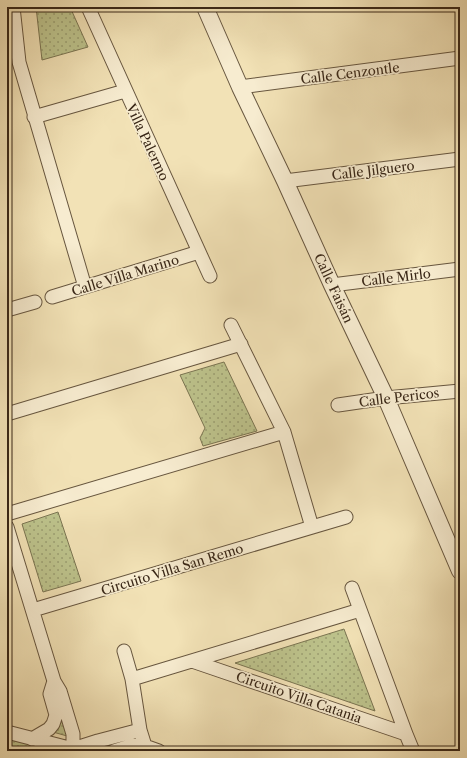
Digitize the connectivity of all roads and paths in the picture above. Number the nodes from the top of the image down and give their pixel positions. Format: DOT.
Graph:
graph roads {
  1 [pos="13,7"];
  2 [pos="88,7"];
  3 [pos="205,7"];
  4 [pos="460,58"];
  5 [pos="240,87"];
  6 [pos="125,91"];
  7 [pos="34,117"];
  8 [pos="460,159"];
  9 [pos="285,181"];
  10 [pos="199,252"];
  11 [pos="460,269"];
  12 [pos="210,276"];
  13 [pos="332,285"];
  14 [pos="86,287"];
  15 [pos="52,297"];
  16 [pos="35,302"];
  17 [pos="7,310"];
  18 [pos="231,324"];
  19 [pos="240,344"];
  20 [pos="460,391"];
  21 [pos="386,398"];
  22 [pos="338,405"];
  23 [pos="7,414"];
  24 [pos="284,432"];
  25 [pos="7,514"];
  26 [pos="346,517"];
  27 [pos="7,527"];
  28 [pos="312,527"];
  29 [pos="460,571"];
  30 [pos="352,588"];
  31 [pos="33,610"];
  32 [pos="360,610"];
  33 [pos="124,651"];
  34 [pos="192,661"];
  35 [pos="132,679"];
  36 [pos="54,681"];
  37 [pos="140,730"];
  38 [pos="7,732"];
  39 [pos="406,734"];
  40 [pos="32,739"];
  41 [pos="145,746"];
  42 [pos="74,750"];
  43 [pos="114,751"];
  44 [pos="159,751"];
  45 [pos="414,751"];
  1 -- 7 [label="street"];
  2 -- 6 [label="street, Villa Palermo"];
  3 -- 5 [label="street, Calle Faisán"];
  4 -- 5 [label="street, Calle Cenzontle"];
  5 -- 9 [label="street, Calle Faisán"];
  6 -- 7 [label="street"];
  6 -- 10 [label="street, Villa Palermo"];
  7 -- 14 [label="street"];
  8 -- 9 [label="street, Calle Jilguero"];
  9 -- 13 [label="street, Calle Faisán"];
  10 -- 12 [label="street, Villa Palermo"];
  10 -- 14 [label="street, Calle Villa Marino"];
  11 -- 13 [label="street, Calle Mirlo"];
  13 -- 21 [label="street, Calle Faisán"];
  14 -- 15 [label="street, Calle Villa Marino"];
  16 -- 17 [label="street"];
  18 -- 19 [label="street"];
  19 -- 23 [label="street"];
  19 -- 24 [label="street"];
  20 -- 21 [label="street, Calle Pericos"];
  21 -- 22 [label="street, Calle Pericos"];
  21 -- 29 [label="street, Calle Faisán"];
  24 -- 25 [label="street"];
  24 -- 28 [label="street"];
  26 -- 28 [label="street, Circuito Villa San Remo"];
  27 -- 31 [label="street"];
  28 -- 31 [label="street, Circuito Villa San Remo"];
  30 -- 32 [label="street"];
  31 -- 36 [label="street"];
  32 -- 34 [label="street"];
  32 -- 39 [label="street"];
  33 -- 35 [label="street"];
  34 -- 35 [label="street"];
  34 -- 39 [label="street, Circuito Villa Catania"];
  35 -- 37 [label="street"];
  36 -- 40 [label="street"];
  36 -- 42 [label="street"];
  37 -- 41 [label="street"];
  37 -- 42 [label="street"];
  38 -- 40 [label="street"];
  39 -- 45 [label="street"];
  40 -- 42 [label="street"];
  41 -- 43 [label="street"];
  41 -- 44 [label="street"];
}
